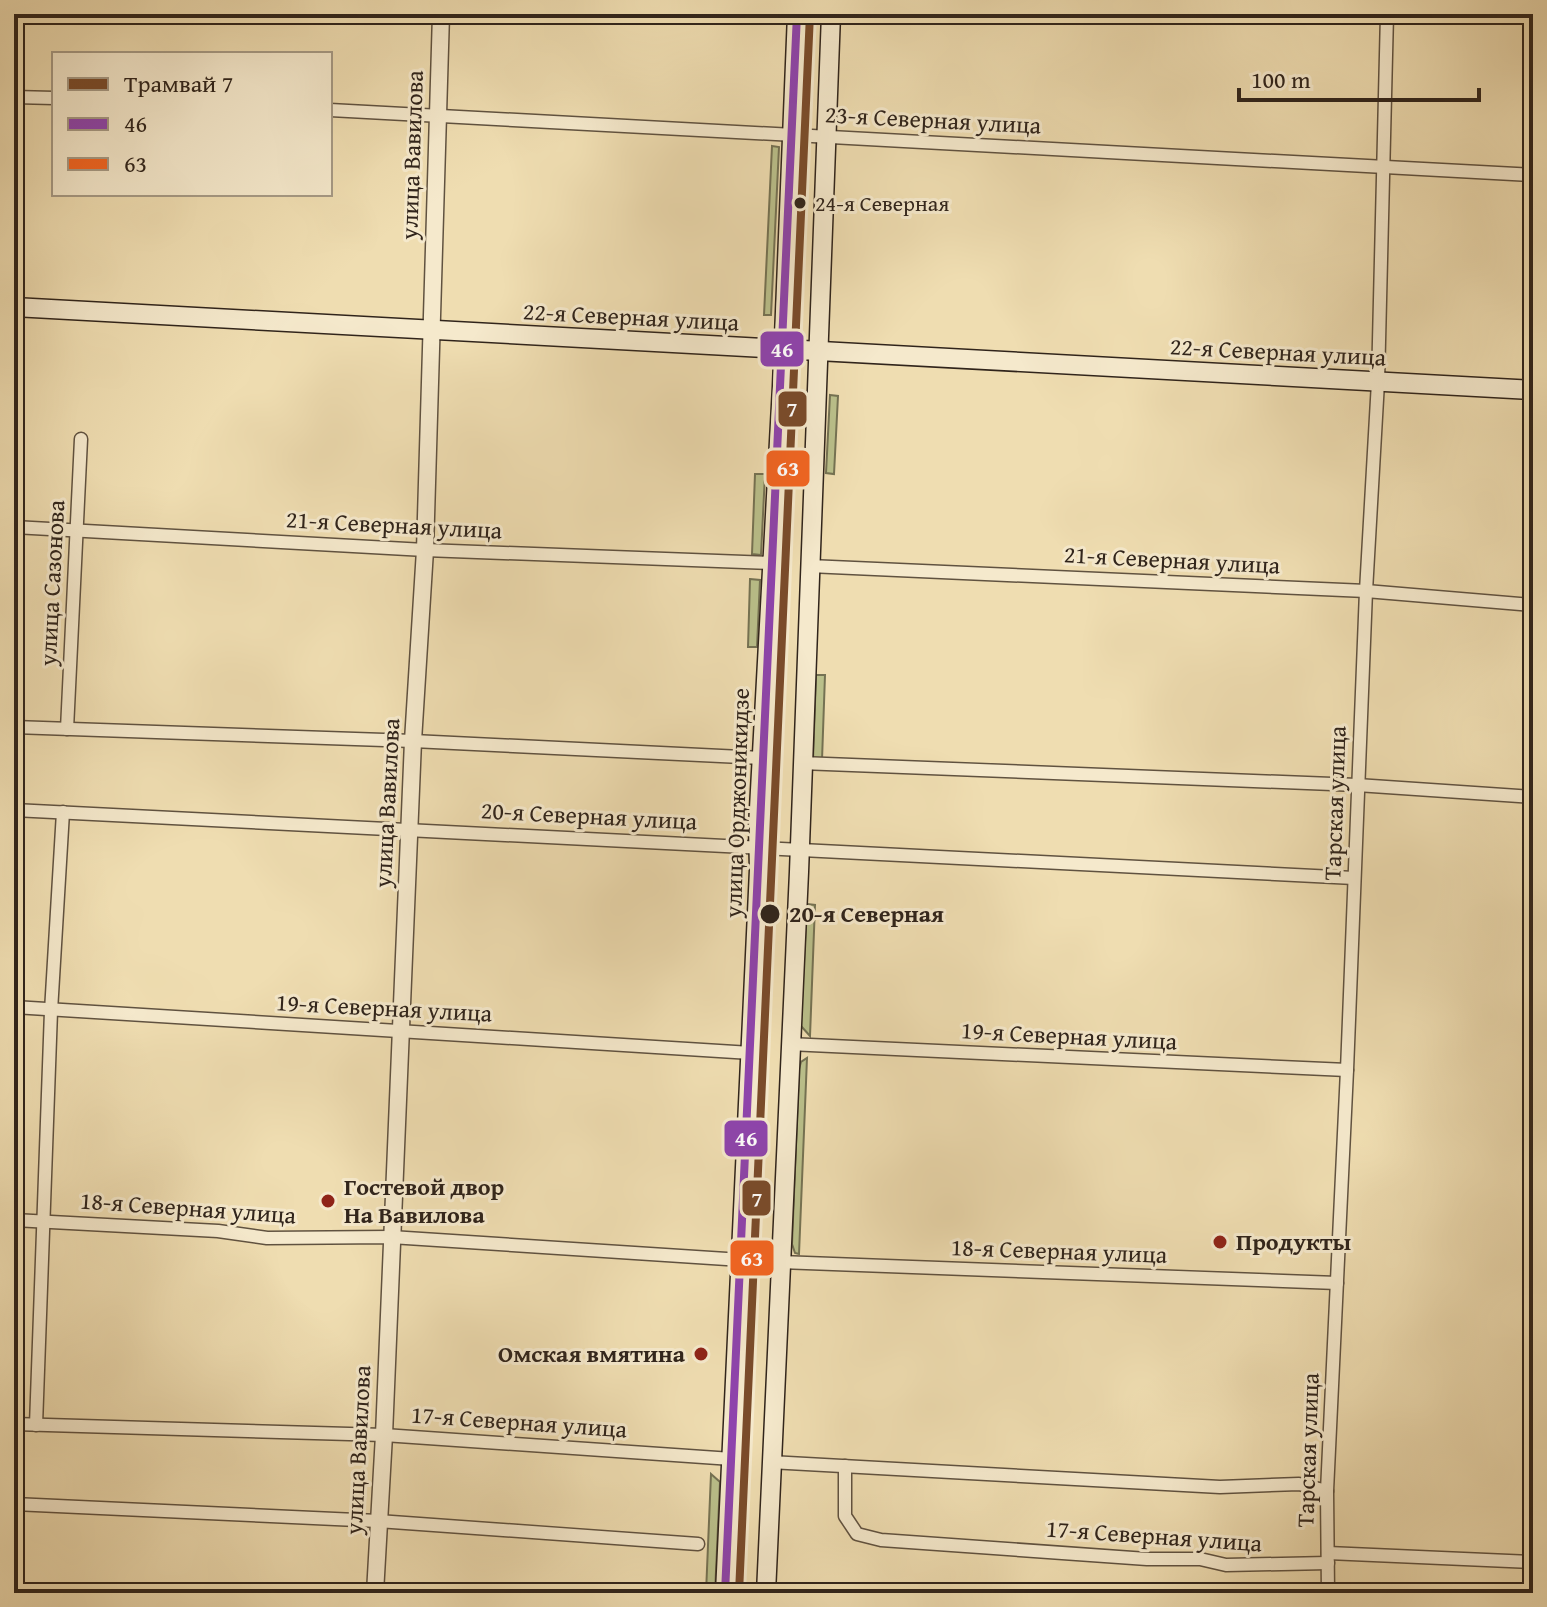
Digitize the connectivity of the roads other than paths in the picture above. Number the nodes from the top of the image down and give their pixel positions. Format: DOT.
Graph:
graph roads {
  1 [pos="441,14"];
  2 [pos="797,14"];
  3 [pos="831,14"];
  4 [pos="1387,14"];
  5 [pos="14,97"];
  6 [pos="52,98"];
  7 [pos="332,110"];
  8 [pos="437,116"];
  9 [pos="792,135"];
  10 [pos="827,137"];
  11 [pos="1381,166"];
  12 [pos="1533,175"];
  13 [pos="14,307"];
  14 [pos="430,330"];
  15 [pos="782,350"];
  16 [pos="819,352"];
  17 [pos="1378,382"];
  18 [pos="1533,390"];
  19 [pos="81,439"];
  20 [pos="14,527"];
  21 [pos="77,529"];
  22 [pos="425,550"];
  23 [pos="773,563"];
  24 [pos="809,566"];
  25 [pos="1366,591"];
  26 [pos="1533,605"];
  27 [pos="14,727"];
  28 [pos="67,729"];
  29 [pos="413,741"];
  30 [pos="762,758"];
  31 [pos="801,763"];
  32 [pos="1357,785"];
  33 [pos="1533,797"];
  34 [pos="14,810"];
  35 [pos="63,812"];
  36 [pos="410,829"];
  37 [pos="757,847"];
  38 [pos="799,849"];
  39 [pos="1354,878"];
  40 [pos="14,1007"];
  41 [pos="51,1011"];
  42 [pos="401,1030"];
  43 [pos="789,1044"];
  44 [pos="751,1053"];
  45 [pos="1347,1070"];
  46 [pos="14,1220"];
  47 [pos="44,1222"];
  48 [pos="391,1237"];
  49 [pos="742,1260"];
  50 [pos="780,1262"];
  51 [pos="1337,1283"];
  52 [pos="14,1424"];
  53 [pos="36,1425"];
  54 [pos="384,1435"];
  55 [pos="732,1459"];
  56 [pos="770,1462"];
  57 [pos="845,1466"];
  58 [pos="1327,1491"];
  59 [pos="14,1504"];
  60 [pos="378,1521"];
  61 [pos="698,1544"];
  62 [pos="1328,1558"];
  63 [pos="1533,1562"];
  64 [pos="375,1593"];
  65 [pos="725,1593"];
  66 [pos="766,1593"];
  67 [pos="1328,1593"];
  1 -- 8 [label="street, улица Вавилова"];
  2 -- 9 [label="main road, улица Орджоникидзе"];
  3 -- 10 [label="main road"];
  4 -- 11 [label="street, Тарская улица"];
  5 -- 6 [label="street"];
  7 -- 8 [label="street, 23-я Северная улица"];
  8 -- 9 [label="street, 23-я Северная улица"];
  8 -- 14 [label="street, улица Вавилова"];
  9 -- 10 [label="street, 23-я Северная улица"];
  9 -- 15 [label="main road, улица Орджоникидзе"];
  10 -- 11 [label="street, 23-я Северная улица"];
  10 -- 16 [label="main road"];
  11 -- 12 [label="street, 23-я Северная улица"];
  11 -- 17 [label="street, Тарская улица"];
  13 -- 14 [label="main road, 22-я Северная улица"];
  14 -- 15 [label="main road, 22-я Северная улица"];
  14 -- 22 [label="street, улица Вавилова"];
  15 -- 16 [label="main road, 22-я Северная улица"];
  15 -- 23 [label="main road, улица Орджоникидзе"];
  16 -- 17 [label="main road, 22-я Северная улица"];
  16 -- 24 [label="main road"];
  17 -- 18 [label="main road, 22-я Северная улица"];
  17 -- 25 [label="street, Тарская улица"];
  19 -- 21 [label="street, улица Сазонова"];
  20 -- 21 [label="street, 21-я Северная улица"];
  21 -- 22 [label="street, 21-я Северная улица"];
  21 -- 28 [label="street, улица Сазонова"];
  22 -- 23 [label="street, 21-я Северная улица"];
  22 -- 29 [label="street, улица Вавилова"];
  23 -- 30 [label="main road, улица Орджоникидзе"];
  24 -- 25 [label="street, 21-я Северная улица"];
  24 -- 31 [label="main road"];
  25 -- 26 [label="street, 21-я Северная улица"];
  25 -- 32 [label="street, Тарская улица"];
  27 -- 28 [label="street"];
  28 -- 29 [label="street"];
  29 -- 30 [label="street"];
  29 -- 36 [label="street, улица Вавилова"];
  30 -- 37 [label="main road, улица Орджоникидзе"];
  31 -- 32 [label="street"];
  31 -- 38 [label="main road"];
  32 -- 33 [label="street"];
  32 -- 39 [label="street, Тарская улица"];
  34 -- 35 [label="street, 20-я Северная улица"];
  35 -- 36 [label="street, 20-я Северная улица"];
  35 -- 41 [label="street"];
  36 -- 37 [label="street, 20-я Северная улица"];
  36 -- 42 [label="street, улица Вавилова"];
  37 -- 38 [label="street, 20-я Северная улица"];
  37 -- 44 [label="main road, улица Орджоникидзе"];
  38 -- 39 [label="street, 20-я Северная улица"];
  38 -- 43 [label="main road"];
  39 -- 45 [label="street, Тарская улица"];
  40 -- 41 [label="street, 19-я Северная улица"];
  41 -- 42 [label="street, 19-я Северная улица"];
  41 -- 47 [label="street"];
  42 -- 44 [label="street, 19-я Северная улица"];
  42 -- 48 [label="street, улица Вавилова"];
  43 -- 45 [label="street, 19-я Северная улица"];
  43 -- 50 [label="main road"];
  44 -- 49 [label="main road, улица Орджоникидзе"];
  45 -- 51 [label="street, Тарская улица"];
  46 -- 47 [label="street, 18-я Северная улица"];
  47 -- 48 [label="street, 18-я Северная улица"];
  47 -- 53 [label="street"];
  48 -- 49 [label="street, 18-я Северная улица"];
  48 -- 54 [label="street, улица Вавилова"];
  49 -- 55 [label="main road, улица Орджоникидзе"];
  50 -- 51 [label="street, 18-я Северная улица"];
  50 -- 56 [label="main road"];
  51 -- 58 [label="street, Тарская улица"];
  52 -- 53 [label="street, 17-я Северная улица"];
  53 -- 54 [label="street, 17-я Северная улица"];
  54 -- 55 [label="street, 17-я Северная улица"];
  54 -- 60 [label="street, улица Вавилова"];
  55 -- 65 [label="main road, улица Орджоникидзе"];
  56 -- 57 [label="street"];
  56 -- 66 [label="main road"];
  57 -- 58 [label="street"];
  57 -- 62 [label="street, 17-я Северная улица"];
  58 -- 62 [label="street, Тарская улица"];
  59 -- 60 [label="street"];
  60 -- 61 [label="street"];
  60 -- 64 [label="street, улица Вавилова"];
  62 -- 63 [label="street, 17-я Северная улица"];
  62 -- 67 [label="street, Тарская улица"];
}
